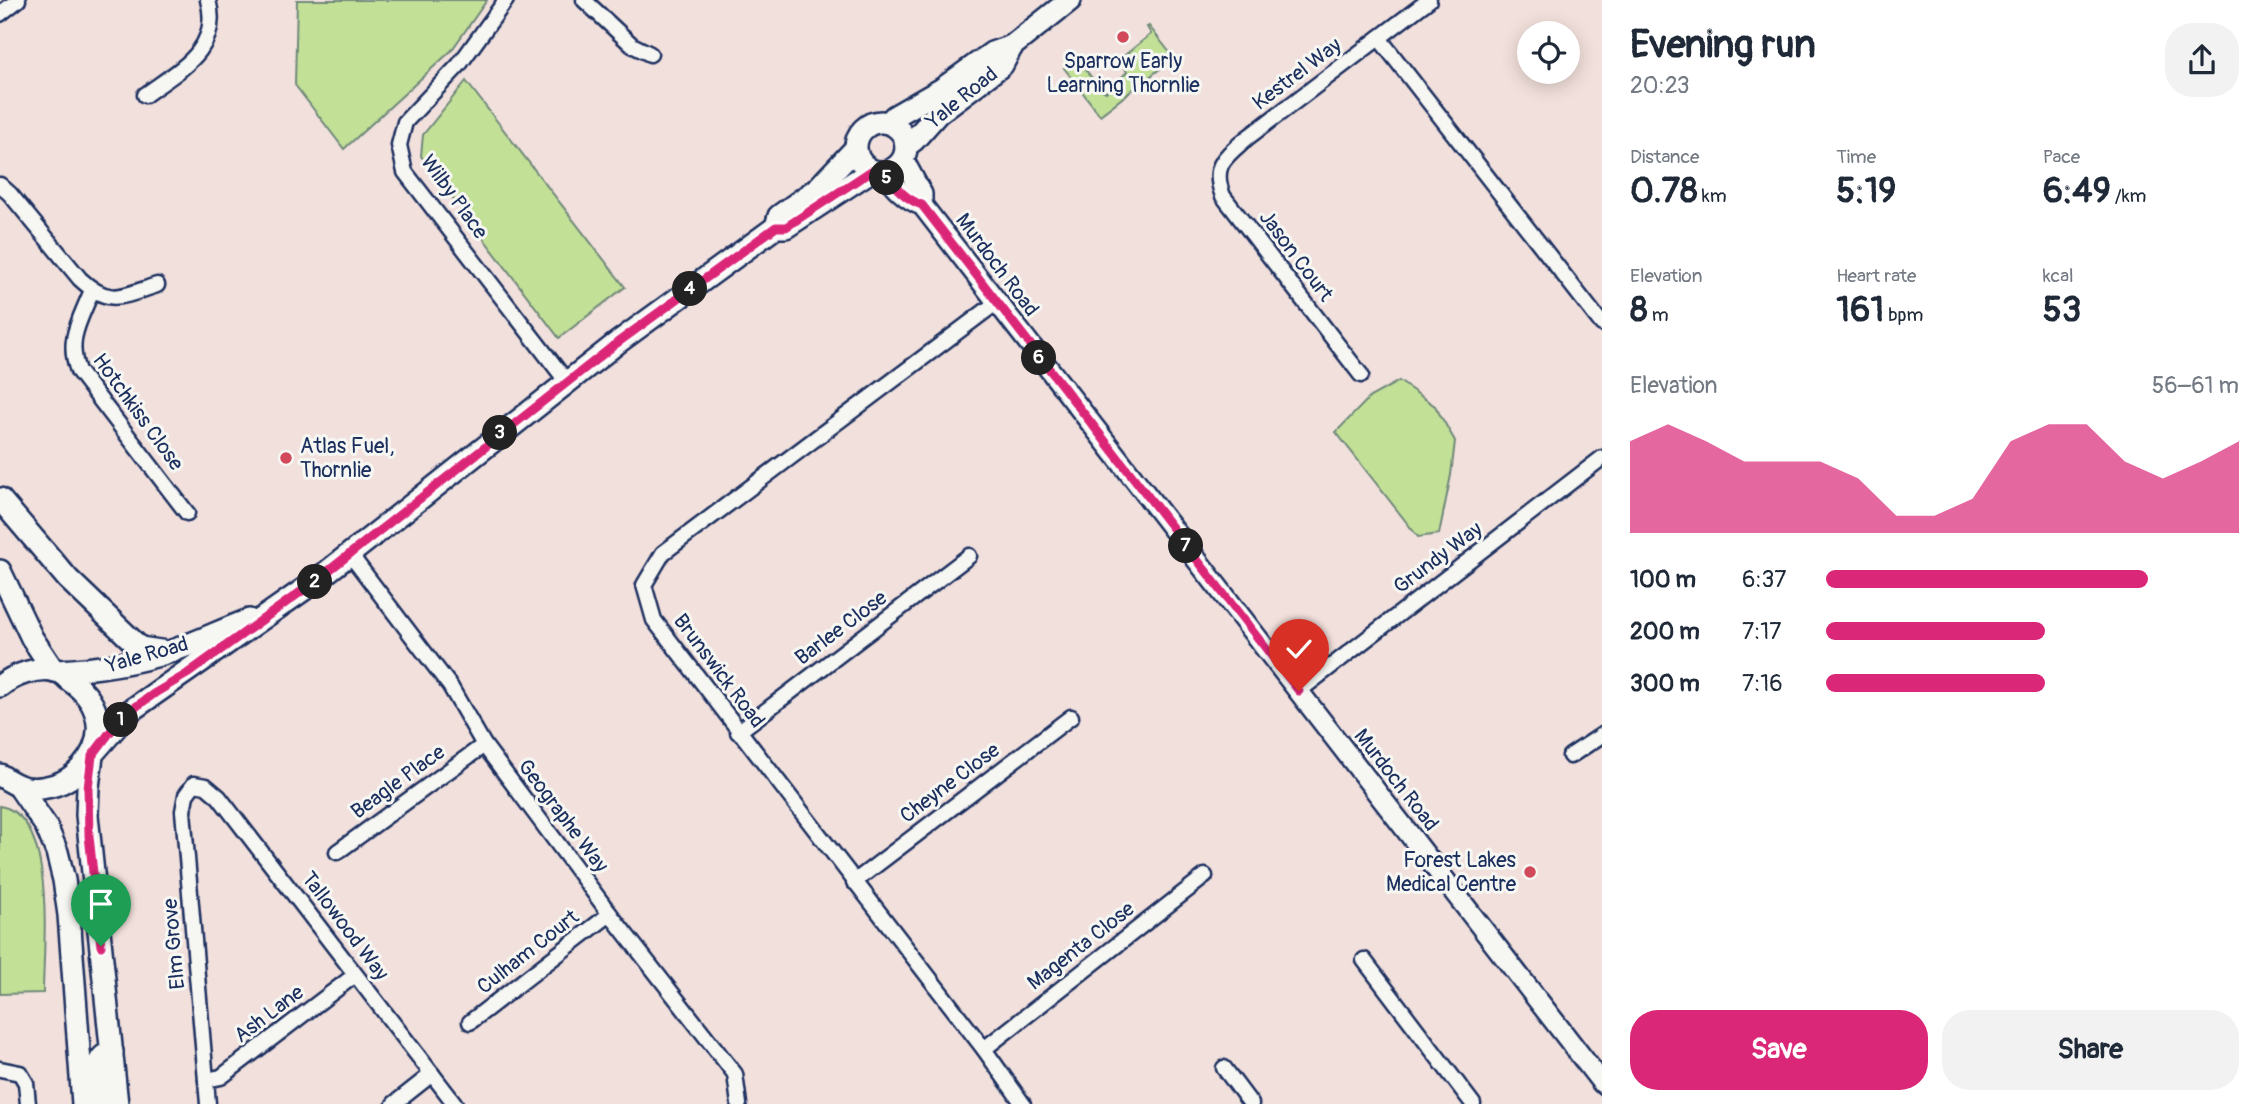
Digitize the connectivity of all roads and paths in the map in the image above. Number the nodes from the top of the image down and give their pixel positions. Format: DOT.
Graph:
graph roads {
  1 [pos="18,0"];
  2 [pos="208,0"];
  3 [pos="506,0"];
  4 [pos="584,0"];
  5 [pos="1070,0"];
  6 [pos="1429,0"];
  7 [pos="0,14"];
  8 [pos="1379,38"];
  9 [pos="1012,46"];
  10 [pos="650,54"];
  11 [pos="145,96"];
  12 [pos="888,123"];
  13 [pos="855,149"];
  14 [pos="905,153"];
  15 [pos="1225,157"];
  16 [pos="878,172"];
  17 [pos="0,185"];
  18 [pos="922,205"];
  19 [pos="776,227"];
  20 [pos="157,285"];
  21 [pos="92,290"];
  22 [pos="996,303"];
  23 [pos="1602,324"];
  24 [pos="1360,375"];
  25 [pos="567,382"];
  26 [pos="1602,458"];
  27 [pos="0,499"];
  28 [pos="187,513"];
  29 [pos="349,553"];
  30 [pos="969,556"];
  31 [pos="0,570"];
  32 [pos="274,611"];
  33 [pos="167,652"];
  34 [pos="56,671"];
  35 [pos="0,686"];
  36 [pos="1299,691"];
  37 [pos="1071,717"];
  38 [pos="738,732"];
  39 [pos="1602,735"];
  40 [pos="484,745"];
  41 [pos="93,753"];
  42 [pos="1570,757"];
  43 [pos="194,784"];
  44 [pos="9,785"];
  45 [pos="337,852"];
  46 [pos="1205,876"];
  47 [pos="855,882"];
  48 [pos="610,914"];
  49 [pos="1364,960"];
  50 [pos="355,975"];
  51 [pos="470,1023"];
  52 [pos="984,1049"];
  53 [pos="112,1052"];
  54 [pos="1224,1068"];
  55 [pos="0,1069"];
  56 [pos="432,1074"];
  57 [pos="206,1080"];
  58 [pos="1602,1083"];
  59 [pos="28,1104"];
  60 [pos="83,1104"];
  61 [pos="99,1104"];
  62 [pos="117,1104"];
  63 [pos="208,1104"];
  64 [pos="394,1104"];
  65 [pos="455,1104"];
  66 [pos="739,1104"];
  67 [pos="1023,1104"];
  68 [pos="1251,1104"];
  69 [pos="1473,1104"];
  1 -- 7 [label="street"];
  2 -- 11 [label="street"];
  3 -- 25 [label="street, Wilby Place"];
  4 -- 10 [label="street"];
  5 -- 9 [label="main road, Yale Road"];
  6 -- 8 [label="street, Kestrel Way"];
  8 -- 15 [label="street, Kestrel Way"];
  8 -- 23 [label="street"];
  9 -- 12 [label="main road, Yale Road"];
  9 -- 14 [label="main road, Yale Road"];
  12 -- 13 [label="main road"];
  12 -- 14 [label="main road"];
  13 -- 16 [label="main road"];
  13 -- 19 [label="main road, Yale Road"];
  14 -- 16 [label="main road"];
  14 -- 18 [label="main road, Murdoch Road"];
  15 -- 24 [label="street, Jason Court"];
  16 -- 18 [label="main road, Murdoch Road"];
  16 -- 19 [label="main road, Yale Road"];
  17 -- 21 [label="street"];
  18 -- 22 [label="main road, Murdoch Road"];
  19 -- 25 [label="main road, Yale Road"];
  20 -- 21 [label="street"];
  21 -- 28 [label="street, Hotchkiss Close"];
  22 -- 36 [label="main road, Murdoch Road"];
  22 -- 38 [label="street, Brunswick Road"];
  25 -- 29 [label="main road, Yale Road"];
  26 -- 36 [label="street, Grundy Way"];
  27 -- 33 [label="main road"];
  29 -- 32 [label="main road, Yale Road"];
  29 -- 40 [label="street, Geographe Way"];
  30 -- 38 [label="street, Barlee Close"];
  31 -- 34 [label="main road"];
  32 -- 33 [label="main road, Yale Road"];
  32 -- 41 [label="main road, Yale Road"];
  33 -- 34 [label="main road, Yale Road"];
  34 -- 35 [label="main road, Yale Road"];
  34 -- 41 [label="main road"];
  36 -- 58 [label="main road, Murdoch Road"];
  37 -- 47 [label="street, Cheyne Close"];
  38 -- 47 [label="street, Brunswick Road"];
  39 -- 42 [label="street"];
  40 -- 45 [label="street, Beagle Place"];
  40 -- 48 [label="street, Geographe Way"];
  41 -- 44 [label="main road, Yale Road"];
  41 -- 53 [label="main road"];
  43 -- 50 [label="street, Tallowood Way"];
  43 -- 57 [label="street, Elm Grove"];
  44 -- 60 [label="main road"];
  46 -- 52 [label="street, Magenta Close"];
  47 -- 52 [label="street, Brunswick Road"];
  48 -- 51 [label="street, Culham Court"];
  48 -- 66 [label="street, Geographe Way"];
  49 -- 69 [label="street"];
  50 -- 56 [label="street, Tallowood Way"];
  50 -- 57 [label="street, Ash Lane"];
  52 -- 67 [label="street, Brunswick Road"];
  53 -- 61 [label="main road"];
  53 -- 62 [label="main road"];
  54 -- 68 [label="street"];
  55 -- 59 [label="street"];
  56 -- 64 [label="street"];
  56 -- 65 [label="street, Tallowood Way"];
  57 -- 63 [label="street, Elm Grove"];
}
